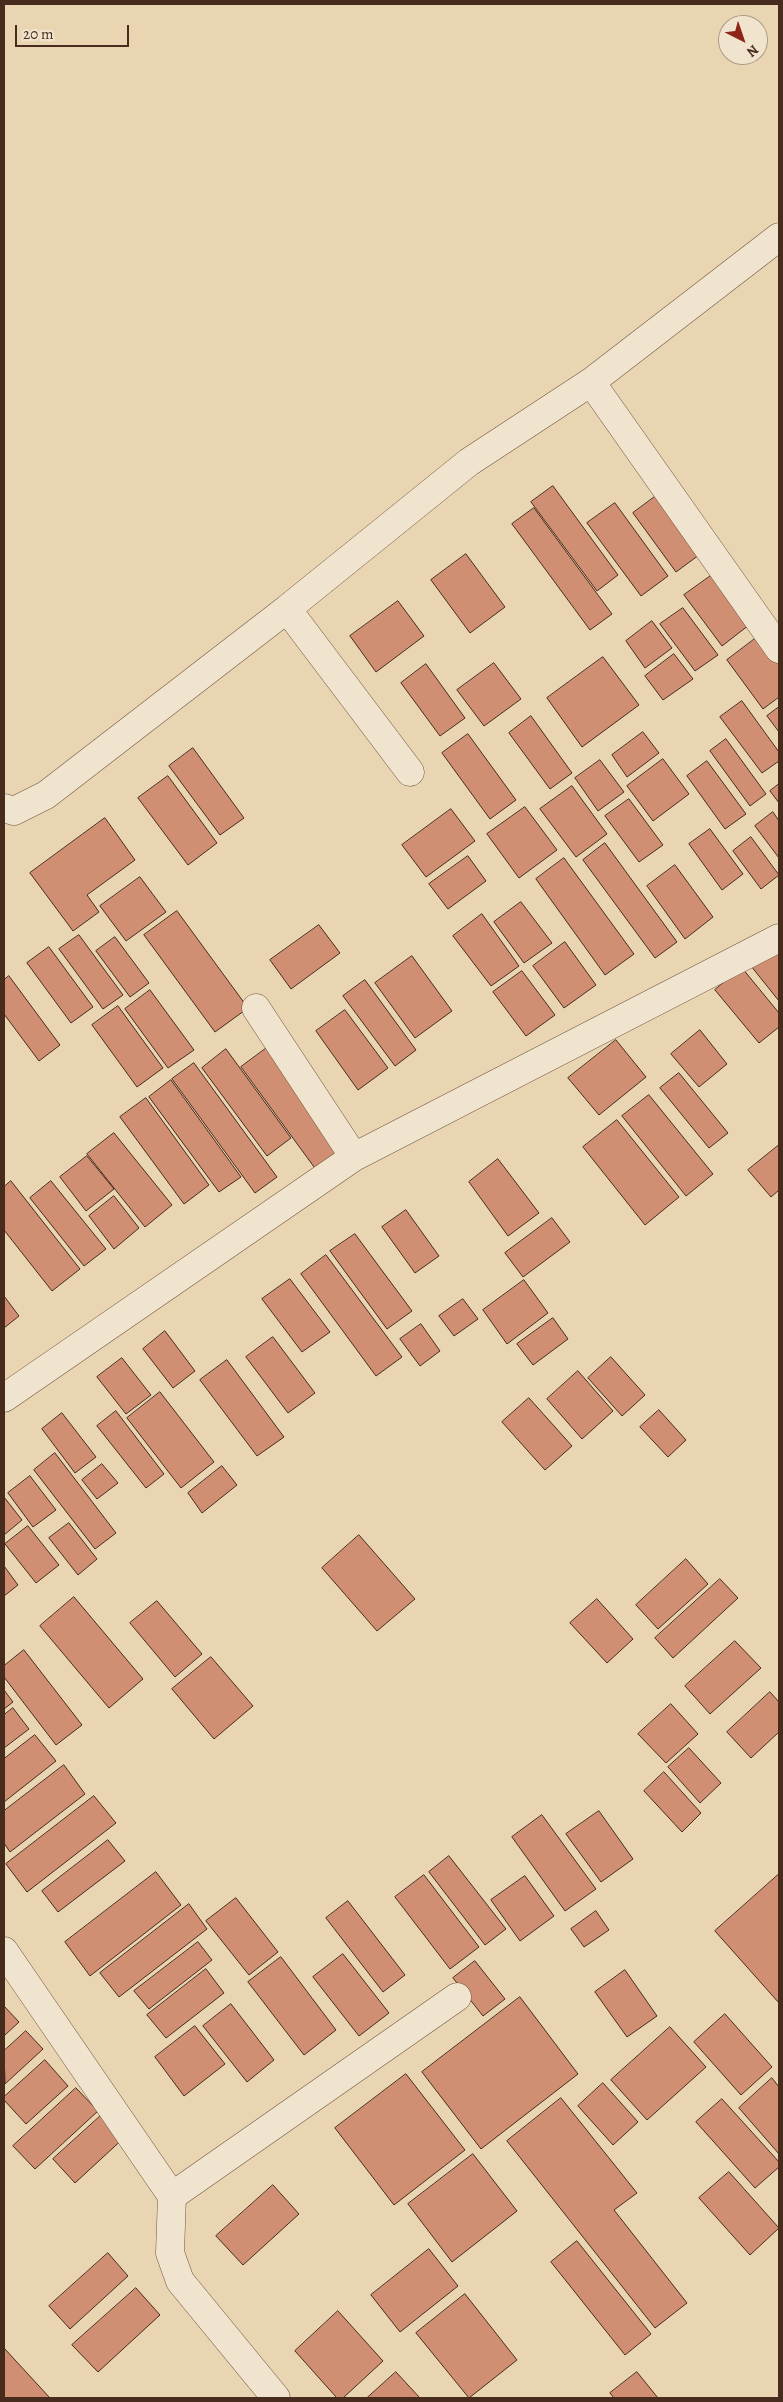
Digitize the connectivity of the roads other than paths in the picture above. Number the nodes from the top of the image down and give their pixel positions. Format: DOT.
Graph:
graph roads {
  1 [pos="779,237"];
  2 [pos="591,382"];
  3 [pos="287,609"];
  4 [pos="779,649"];
  5 [pos="410,772"];
  6 [pos="4,808"];
  7 [pos="779,938"];
  8 [pos="256,1008"];
  9 [pos="354,1158"];
  10 [pos="4,1398"];
  11 [pos="4,1951"];
  12 [pos="457,1996"];
  13 [pos="172,2196"];
  14 [pos="276,2398"];
  1 -- 2 [label="street"];
  2 -- 3 [label="street"];
  2 -- 4 [label="street"];
  3 -- 5 [label="street"];
  3 -- 6 [label="street"];
  7 -- 9 [label="street"];
  8 -- 9 [label="street"];
  9 -- 10 [label="street"];
  11 -- 13 [label="street"];
  12 -- 13 [label="street"];
  13 -- 14 [label="street"];
}
